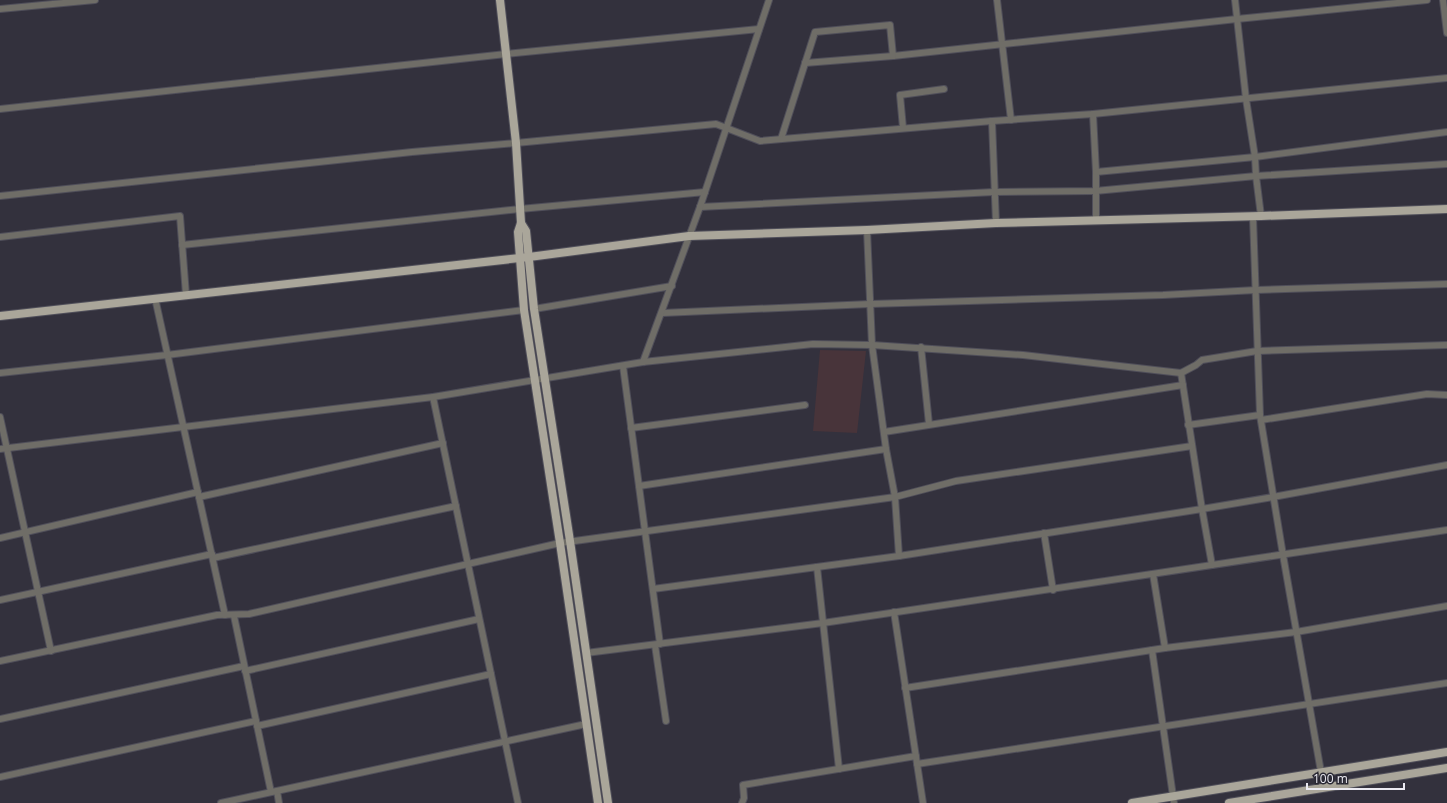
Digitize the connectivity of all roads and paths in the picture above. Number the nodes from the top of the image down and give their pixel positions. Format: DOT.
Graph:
graph roads {
  1 [pos="95,0"];
  2 [pos="500,0"];
  3 [pos="769,0"];
  4 [pos="997,0"];
  5 [pos="1235,0"];
  6 [pos="1427,0"];
  7 [pos="1443,0"];
  8 [pos="0,9"];
  9 [pos="1237,19"];
  10 [pos="759,29"];
  11 [pos="1447,33"];
  12 [pos="1002,44"];
  13 [pos="506,54"];
  14 [pos="893,56"];
  15 [pos="805,63"];
  16 [pos="1447,78"];
  17 [pos="944,89"];
  18 [pos="1246,99"];
  19 [pos="0,110"];
  20 [pos="1093,114"];
  21 [pos="1011,120"];
  22 [pos="992,121"];
  23 [pos="726,128"];
  24 [pos="903,128"];
  25 [pos="1447,132"];
  26 [pos="781,139"];
  27 [pos="516,143"];
  28 [pos="1255,157"];
  29 [pos="1447,164"];
  30 [pos="1096,172"];
  31 [pos="1256,176"];
  32 [pos="1095,191"];
  33 [pos="705,192"];
  34 [pos="994,192"];
  35 [pos="0,196"];
  36 [pos="700,207"];
  37 [pos="520,209"];
  38 [pos="1447,209"];
  39 [pos="1257,217"];
  40 [pos="1096,221"];
  41 [pos="996,223"];
  42 [pos="867,230"];
  43 [pos="689,236"];
  44 [pos="0,237"];
  45 [pos="182,245"];
  46 [pos="525,258"];
  47 [pos="1447,284"];
  48 [pos="672,286"];
  49 [pos="1256,290"];
  50 [pos="186,295"];
  51 [pos="155,298"];
  52 [pos="870,304"];
  53 [pos="534,309"];
  54 [pos="524,310"];
  55 [pos="662,314"];
  56 [pos="0,316"];
  57 [pos="872,345"];
  58 [pos="1447,345"];
  59 [pos="920,348"];
  60 [pos="1257,351"];
  61 [pos="167,355"];
  62 [pos="643,362"];
  63 [pos="623,366"];
  64 [pos="0,373"];
  65 [pos="1181,373"];
  66 [pos="544,379"];
  67 [pos="534,381"];
  68 [pos="1183,385"];
  69 [pos="1447,395"];
  70 [pos="433,397"];
  71 [pos="805,405"];
  72 [pos="0,417"];
  73 [pos="1261,417"];
  74 [pos="929,424"];
  75 [pos="1188,425"];
  76 [pos="184,427"];
  77 [pos="632,428"];
  78 [pos="884,432"];
  79 [pos="443,443"];
  80 [pos="1192,446"];
  81 [pos="7,448"];
  82 [pos="0,449"];
  83 [pos="886,449"];
  84 [pos="1447,464"];
  85 [pos="639,486"];
  86 [pos="199,495"];
  87 [pos="895,497"];
  88 [pos="1273,497"];
  89 [pos="456,506"];
  90 [pos="1202,509"];
  91 [pos="1447,530"];
  92 [pos="26,532"];
  93 [pos="645,532"];
  94 [pos="1044,533"];
  95 [pos="0,538"];
  96 [pos="570,541"];
  97 [pos="560,543"];
  98 [pos="1283,555"];
  99 [pos="213,556"];
  100 [pos="899,556"];
  101 [pos="468,563"];
  102 [pos="1212,565"];
  103 [pos="817,567"];
  104 [pos="1153,574"];
  105 [pos="653,589"];
  106 [pos="1053,590"];
  107 [pos="39,592"];
  108 [pos="0,600"];
  109 [pos="1447,606"];
  110 [pos="894,612"];
  111 [pos="225,615"];
  112 [pos="234,616"];
  113 [pos="479,619"];
  114 [pos="823,623"];
  115 [pos="1296,632"];
  116 [pos="658,645"];
  117 [pos="1165,648"];
  118 [pos="1152,650"];
  119 [pos="52,651"];
  120 [pos="586,653"];
  121 [pos="0,661"];
  122 [pos="245,668"];
  123 [pos="491,674"];
  124 [pos="1447,683"];
  125 [pos="905,688"];
  126 [pos="1309,704"];
  127 [pos="0,719"];
  128 [pos="666,721"];
  129 [pos="257,724"];
  130 [pos="586,724"];
  131 [pos="1163,726"];
  132 [pos="505,741"];
  133 [pos="1447,752"];
  134 [pos="916,756"];
  135 [pos="917,764"];
  136 [pos="1447,768"];
  137 [pos="839,769"];
  138 [pos="1321,772"];
  139 [pos="0,777"];
  140 [pos="274,792"];
  141 [pos="1174,800"];
  142 [pos="1266,800"];
  143 [pos="229,802"];
  144 [pos="221,803"];
  145 [pos="280,803"];
  146 [pos="518,803"];
  147 [pos="598,803"];
  148 [pos="608,803"];
  149 [pos="742,803"];
  150 [pos="923,803"];
  151 [pos="1132,803"];
  152 [pos="1228,803"];
  1 -- 8 [label="street"];
  2 -- 13 [label="main road"];
  3 -- 10 [label="street"];
  4 -- 12 [label="street"];
  5 -- 9 [label="street"];
  6 -- 9 [label="street"];
  7 -- 11 [label="street"];
  9 -- 12 [label="street"];
  9 -- 18 [label="street"];
  10 -- 13 [label="street"];
  10 -- 23 [label="street"];
  12 -- 14 [label="street"];
  12 -- 21 [label="street"];
  13 -- 19 [label="street"];
  13 -- 27 [label="main road"];
  14 -- 15 [label="street"];
  14 -- 15 [label="street"];
  15 -- 26 [label="street"];
  16 -- 18 [label="street"];
  17 -- 24 [label="street"];
  18 -- 20 [label="street"];
  18 -- 28 [label="street"];
  20 -- 21 [label="street"];
  20 -- 30 [label="street"];
  21 -- 22 [label="street"];
  22 -- 24 [label="street"];
  22 -- 34 [label="street"];
  23 -- 26 [label="street"];
  23 -- 27 [label="street"];
  23 -- 33 [label="street"];
  24 -- 26 [label="street"];
  25 -- 28 [label="street"];
  27 -- 35 [label="street"];
  27 -- 37 [label="main road"];
  28 -- 30 [label="street"];
  28 -- 31 [label="street"];
  29 -- 31 [label="street"];
  30 -- 32 [label="street"];
  31 -- 32 [label="street"];
  31 -- 39 [label="street"];
  32 -- 34 [label="street"];
  32 -- 40 [label="street"];
  33 -- 36 [label="street"];
  33 -- 37 [label="street"];
  34 -- 36 [label="street"];
  34 -- 41 [label="street"];
  36 -- 43 [label="street"];
  37 -- 45 [label="street"];
  37 -- 46 [label="main road"];
  38 -- 39 [label="main road"];
  39 -- 40 [label="main road"];
  39 -- 49 [label="street"];
  40 -- 41 [label="main road"];
  41 -- 42 [label="main road"];
  42 -- 43 [label="main road"];
  42 -- 52 [label="street"];
  43 -- 46 [label="main road"];
  43 -- 48 [label="street"];
  44 -- 45 [label="street"];
  45 -- 50 [label="street"];
  46 -- 50 [label="main road"];
  46 -- 53 [label="main road"];
  46 -- 54 [label="main road"];
  47 -- 49 [label="street"];
  48 -- 53 [label="street"];
  48 -- 55 [label="street"];
  49 -- 52 [label="street"];
  49 -- 60 [label="street"];
  50 -- 51 [label="main road"];
  51 -- 56 [label="main road"];
  51 -- 61 [label="street"];
  52 -- 55 [label="street"];
  52 -- 57 [label="street"];
  53 -- 66 [label="main road"];
  54 -- 61 [label="street"];
  54 -- 67 [label="main road"];
  55 -- 62 [label="street"];
  57 -- 59 [label="street"];
  57 -- 62 [label="street"];
  57 -- 78 [label="street"];
  58 -- 60 [label="street"];
  59 -- 65 [label="street"];
  59 -- 74 [label="street"];
  60 -- 65 [label="street"];
  60 -- 73 [label="street"];
  61 -- 64 [label="street"];
  61 -- 76 [label="street"];
  62 -- 63 [label="street"];
  63 -- 66 [label="street"];
  63 -- 77 [label="street"];
  65 -- 68 [label="street"];
  66 -- 67 [label="street"];
  66 -- 96 [label="main road"];
  67 -- 70 [label="street"];
  67 -- 97 [label="main road"];
  68 -- 74 [label="street"];
  68 -- 75 [label="street"];
  69 -- 73 [label="street"];
  70 -- 76 [label="street"];
  70 -- 79 [label="street"];
  71 -- 77 [label="street"];
  72 -- 81 [label="street"];
  73 -- 75 [label="street"];
  73 -- 88 [label="street"];
  74 -- 78 [label="street"];
  75 -- 80 [label="street"];
  76 -- 81 [label="street"];
  76 -- 86 [label="street"];
  77 -- 85 [label="street"];
  78 -- 83 [label="street"];
  79 -- 86 [label="street"];
  79 -- 89 [label="street"];
  80 -- 87 [label="street"];
  80 -- 90 [label="street"];
  81 -- 82 [label="street"];
  81 -- 92 [label="street"];
  83 -- 85 [label="street"];
  83 -- 87 [label="street"];
  84 -- 88 [label="street"];
  85 -- 93 [label="street"];
  86 -- 92 [label="street"];
  86 -- 99 [label="street"];
  87 -- 93 [label="street"];
  87 -- 100 [label="street"];
  88 -- 90 [label="street"];
  88 -- 98 [label="street"];
  89 -- 99 [label="street"];
  89 -- 101 [label="street"];
  90 -- 94 [label="street"];
  90 -- 102 [label="street"];
  91 -- 98 [label="street"];
  92 -- 95 [label="street"];
  92 -- 107 [label="street"];
  93 -- 96 [label="street"];
  93 -- 105 [label="street"];
  94 -- 100 [label="street"];
  94 -- 106 [label="street"];
  96 -- 97 [label="street"];
  96 -- 120 [label="main road"];
  97 -- 101 [label="street"];
  97 -- 130 [label="main road"];
  98 -- 102 [label="street"];
  98 -- 115 [label="street"];
  99 -- 107 [label="street"];
  99 -- 111 [label="street"];
  100 -- 103 [label="street"];
  101 -- 112 [label="street"];
  101 -- 113 [label="street"];
  102 -- 104 [label="street"];
  103 -- 105 [label="street"];
  103 -- 114 [label="street"];
  104 -- 106 [label="street"];
  104 -- 117 [label="street"];
  105 -- 116 [label="street"];
  106 -- 110 [label="street"];
  107 -- 108 [label="street"];
  107 -- 119 [label="street"];
  109 -- 115 [label="street"];
  110 -- 114 [label="street"];
  110 -- 125 [label="street"];
  111 -- 112 [label="street"];
  111 -- 119 [label="street"];
  112 -- 122 [label="street"];
  113 -- 122 [label="street"];
  113 -- 123 [label="street"];
  114 -- 116 [label="street"];
  114 -- 137 [label="street"];
  115 -- 117 [label="street"];
  115 -- 126 [label="street"];
  116 -- 120 [label="street"];
  116 -- 128 [label="street"];
  117 -- 118 [label="street"];
  118 -- 125 [label="street"];
  118 -- 131 [label="street"];
  119 -- 121 [label="street"];
  120 -- 148 [label="main road"];
  122 -- 127 [label="street"];
  122 -- 129 [label="street"];
  123 -- 129 [label="street"];
  123 -- 132 [label="street"];
  124 -- 126 [label="street"];
  125 -- 134 [label="street"];
  126 -- 131 [label="street"];
  126 -- 138 [label="street"];
  129 -- 139 [label="street"];
  129 -- 140 [label="street"];
  130 -- 132 [label="street"];
  130 -- 147 [label="main road"];
  131 -- 135 [label="street"];
  131 -- 141 [label="street"];
  132 -- 140 [label="street"];
  132 -- 146 [label="street"];
  133 -- 138 [label="main road"];
  134 -- 135 [label="street"];
  134 -- 137 [label="street"];
  135 -- 150 [label="street"];
  136 -- 142 [label="main road"];
  137 -- 149 [label="street"];
  138 -- 141 [label="main road"];
  140 -- 143 [label="street"];
  140 -- 145 [label="street"];
  141 -- 151 [label="main road"];
  142 -- 152 [label="main road"];
  143 -- 144 [label="street"];
}
